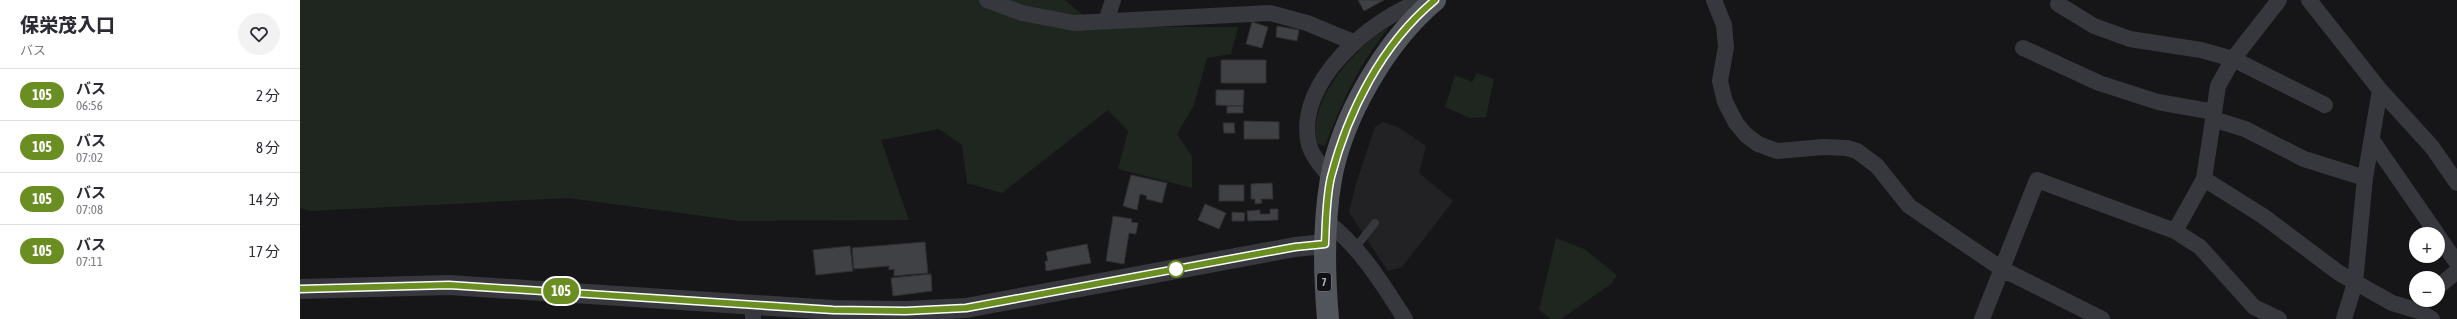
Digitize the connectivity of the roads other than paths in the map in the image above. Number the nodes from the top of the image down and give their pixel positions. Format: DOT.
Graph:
graph roads {
  1 [pos="987,0"];
  2 [pos="1113,0"];
  3 [pos="1424,0"];
  4 [pos="1435,0"];
  5 [pos="1714,0"];
  6 [pos="2279,0"];
  7 [pos="2309,0"];
  8 [pos="2058,4"];
  9 [pos="1106,21"];
  10 [pos="1353,42"];
  11 [pos="2023,48"];
  12 [pos="2233,59"];
  13 [pos="2380,90"];
  14 [pos="2325,105"];
  15 [pos="2213,116"];
  16 [pos="2372,140"];
  17 [pos="1331,178"];
  18 [pos="2365,178"];
  19 [pos="2204,179"];
  20 [pos="2457,183"];
  21 [pos="1326,221"];
  22 [pos="1375,223"];
  23 [pos="2432,227"];
  24 [pos="2175,232"];
  25 [pos="1325,244"];
  26 [pos="2445,246"];
  27 [pos="1355,248"];
  28 [pos="2457,263"];
  29 [pos="2002,269"];
  30 [pos="2457,271"];
  31 [pos="2445,280"];
  32 [pos="2355,283"];
  33 [pos="300,288"];
  34 [pos="2425,310"];
  35 [pos="753,312"];
  36 [pos="1328,319"];
  37 [pos="1405,319"];
  38 [pos="1982,319"];
  39 [pos="2102,319"];
  40 [pos="2279,319"];
  41 [pos="2344,319"];
  1 -- 9 [label="street"];
  2 -- 9 [label="street"];
  3 -- 10 [label="street"];
  4 -- 17 [label="main road, 7"];
  5 -- 29 [label="street"];
  6 -- 12 [label="street"];
  7 -- 13 [label="street"];
  8 -- 12 [label="street"];
  9 -- 10 [label="street"];
  10 -- 17 [label="street"];
  11 -- 15 [label="street"];
  12 -- 14 [label="street"];
  12 -- 15 [label="street"];
  13 -- 16 [label="street"];
  13 -- 20 [label="street"];
  15 -- 18 [label="street"];
  15 -- 19 [label="street"];
  16 -- 18 [label="street"];
  16 -- 23 [label="street"];
  17 -- 21 [label="main road, 7"];
  18 -- 32 [label="street"];
  19 -- 24 [label="street"];
  19 -- 32 [label="street"];
  21 -- 25 [label="main road, 7"];
  21 -- 27 [label="street"];
  22 -- 27 [label="lane"];
  24 -- 29 [label="street"];
  24 -- 40 [label="street"];
  25 -- 35 [label="street"];
  25 -- 36 [label="main road, 7"];
  26 -- 28 [label="street"];
  27 -- 37 [label="street"];
  29 -- 38 [label="street"];
  29 -- 39 [label="street"];
  30 -- 31 [label="street"];
  32 -- 34 [label="street"];
  32 -- 41 [label="street"];
  33 -- 35 [label="street"];
}
